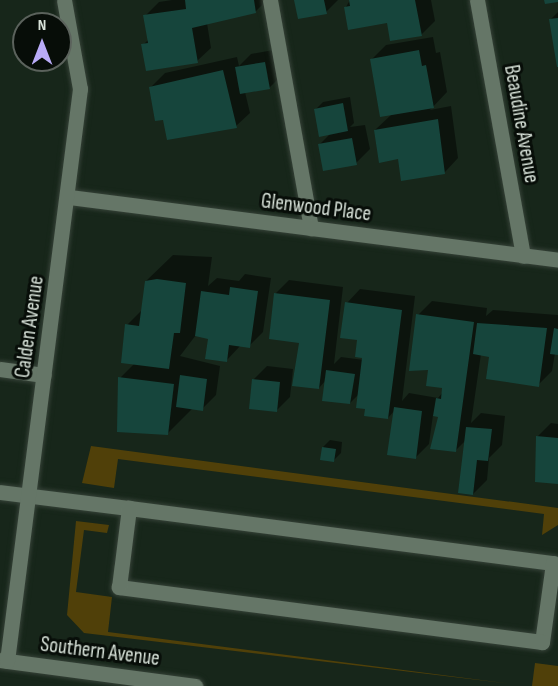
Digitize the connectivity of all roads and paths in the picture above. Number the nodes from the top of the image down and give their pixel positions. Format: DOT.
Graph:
graph roads {
  1 [pos="64,0"];
  2 [pos="270,0"];
  3 [pos="477,0"];
  4 [pos="69,197"];
  5 [pos="311,228"];
  6 [pos="523,256"];
  7 [pos="558,260"];
  8 [pos="0,369"];
  9 [pos="44,375"];
  10 [pos="0,492"];
  11 [pos="28,496"];
  12 [pos="129,508"];
  13 [pos="3,661"];
  14 [pos="195,686"];
  1 -- 4 [label="street, Calden Avenue"];
  2 -- 5 [label="street"];
  3 -- 6 [label="street, Beaudine Avenue"];
  4 -- 5 [label="street, Glenwood Place"];
  4 -- 9 [label="street, Calden Avenue"];
  5 -- 6 [label="street, Glenwood Place"];
  6 -- 7 [label="street, Glenwood Place"];
  8 -- 9 [label="street"];
  9 -- 11 [label="street, Calden Avenue"];
  10 -- 11 [label="street"];
  11 -- 12 [label="street"];
  11 -- 13 [label="street, Calden Avenue"];
  12 -- 12 [label="street"];
  13 -- 14 [label="street, Southern Avenue"];
}
